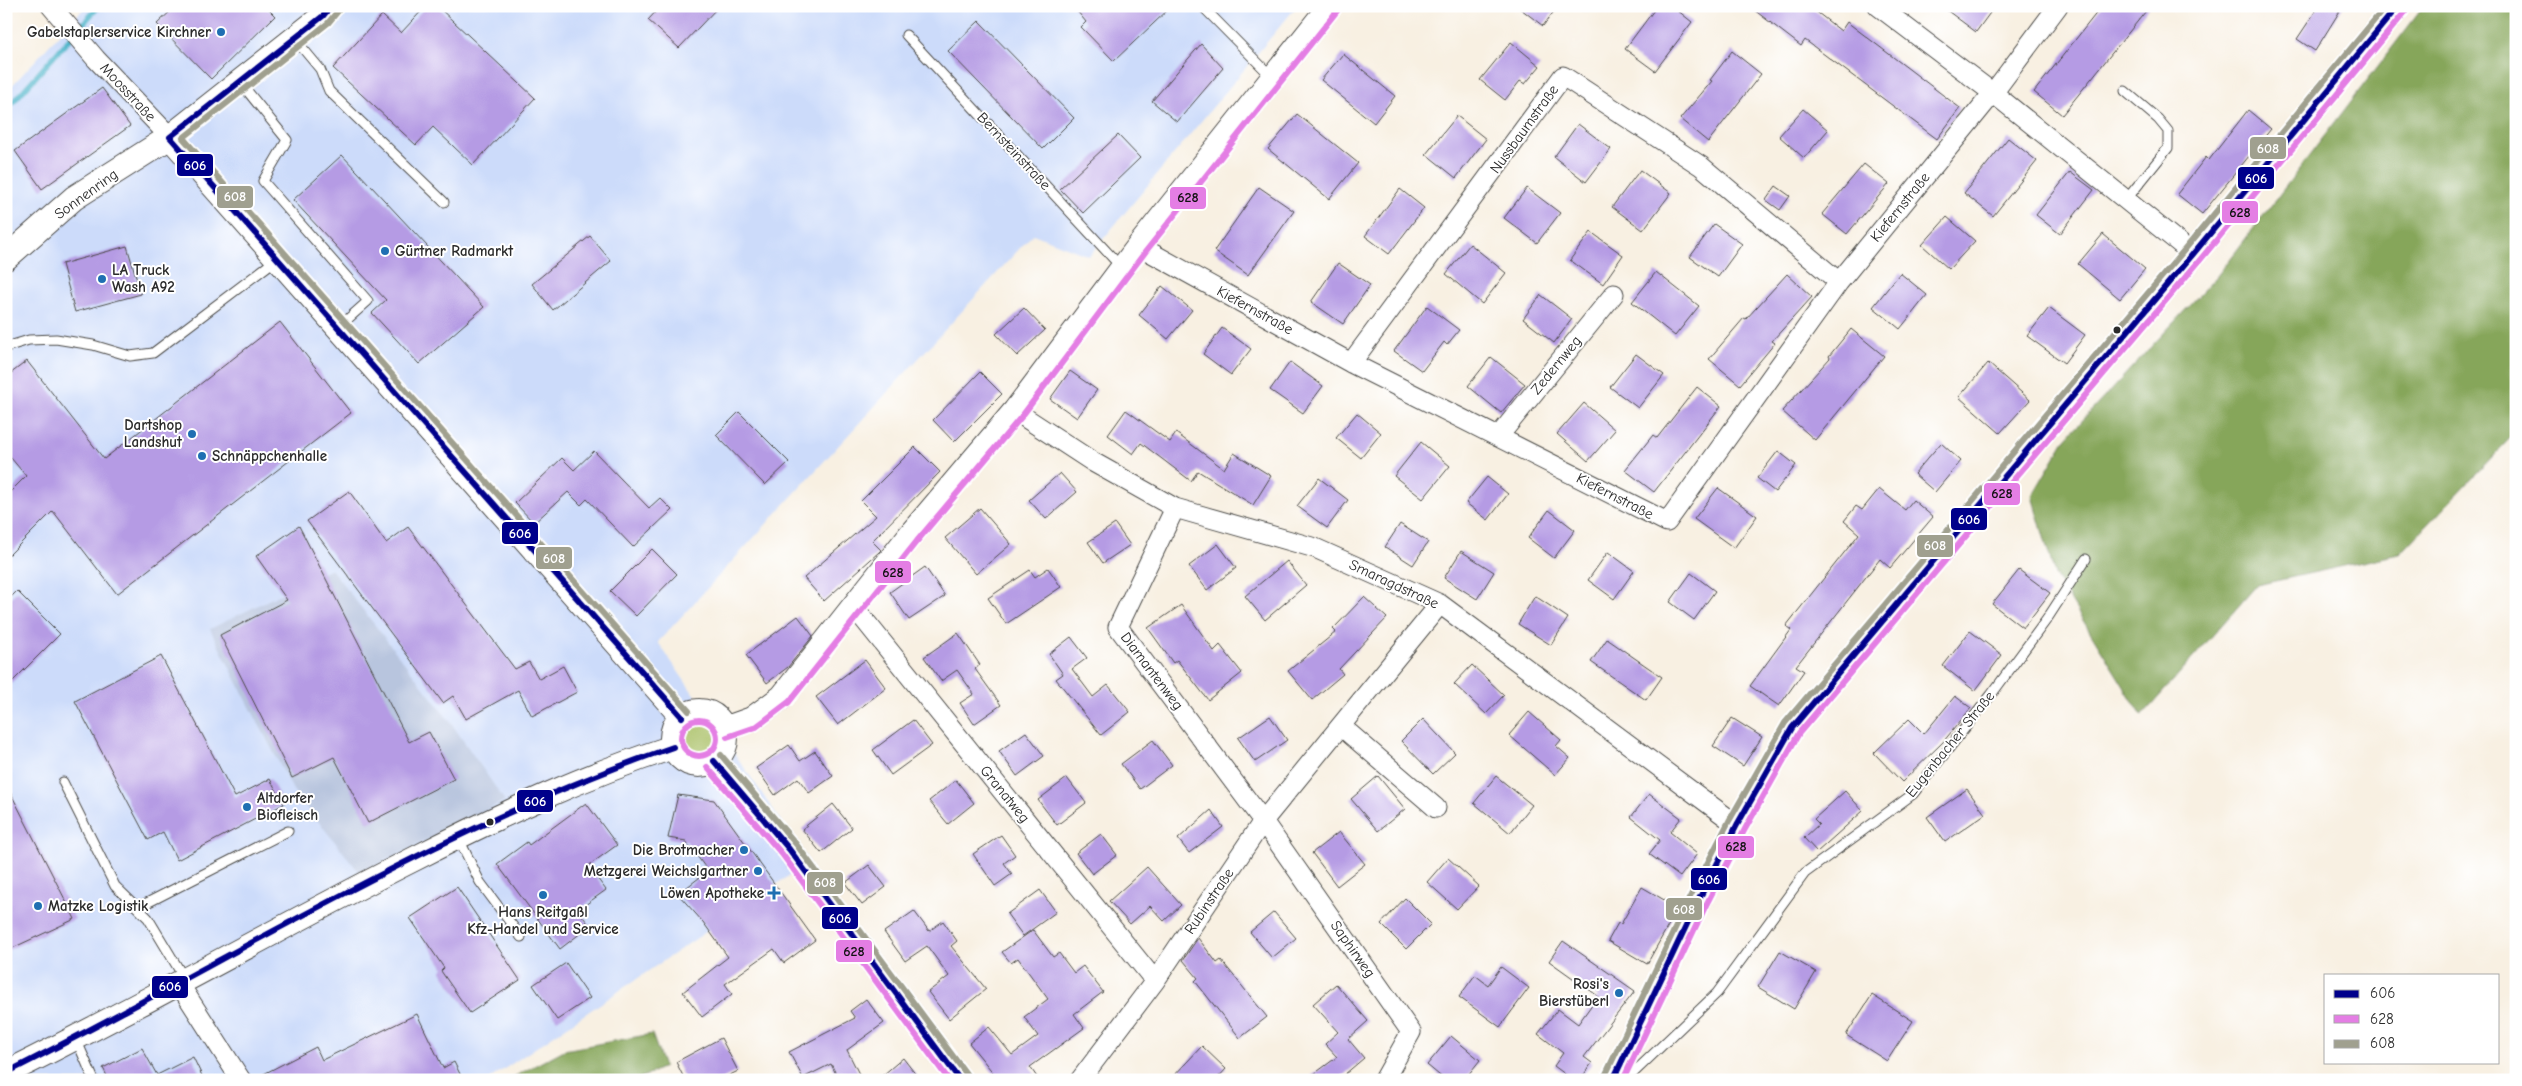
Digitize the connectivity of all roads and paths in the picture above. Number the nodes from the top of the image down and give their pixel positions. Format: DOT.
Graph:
graph roads {
  1 [pos="331,6"];
  2 [pos="1202,6"];
  3 [pos="1330,6"];
  4 [pos="1878,6"];
  5 [pos="2058,6"];
  6 [pos="2398,6"];
  7 [pos="53,9"];
  8 [pos="906,35"];
  9 [pos="294,39"];
  10 [pos="1273,78"];
  11 [pos="239,82"];
  12 [pos="2125,91"];
  13 [pos="1993,93"];
  14 [pos="170,137"];
  15 [pos="2126,200"];
  16 [pos="444,202"];
  17 [pos="1139,246"];
  18 [pos="2194,254"];
  19 [pos="6,258"];
  20 [pos="277,258"];
  21 [pos="1122,268"];
  22 [pos="1839,282"];
  23 [pos="1614,294"];
  24 [pos="338,328"];
  25 [pos="6,347"];
  26 [pos="1351,363"];
  27 [pos="1015,411"];
  28 [pos="1498,437"];
  29 [pos="1175,508"];
  30 [pos="2086,559"];
  31 [pos="1440,604"];
  32 [pos="854,607"];
  33 [pos="682,717"];
  34 [pos="1342,727"];
  35 [pos="724,729"];
  36 [pos="673,747"];
  37 [pos="714,761"];
  38 [pos="63,782"];
  39 [pos="1436,808"];
  40 [pos="1263,821"];
  41 [pos="1737,825"];
  42 [pos="288,830"];
  43 [pos="458,837"];
  44 [pos="138,907"];
  45 [pos="521,937"];
  46 [pos="181,980"];
  47 [pos="1155,981"];
  48 [pos="76,1039"];
  49 [pos="6,1073"];
  50 [pos="94,1080"];
  51 [pos="240,1080"];
  52 [pos="960,1080"];
  53 [pos="1080,1080"];
  54 [pos="1384,1080"];
  55 [pos="1613,1080"];
  56 [pos="1626,1080"];
  1 -- 9 [label="street, Sonnenring"];
  2 -- 10 [label="lane"];
  3 -- 10 [label="street"];
  4 -- 13 [label="street"];
  5 -- 13 [label="street, Kiefernstraße"];
  6 -- 18 [label="street"];
  7 -- 14 [label="street, Moosstraße"];
  8 -- 21 [label="lane, Bernsteinstraße"];
  9 -- 11 [label="street, Sonnenring"];
  9 -- 16 [label="lane"];
  10 -- 17 [label="street"];
  11 -- 14 [label="street, Sonnenring"];
  11 -- 24 [label="lane"];
  12 -- 15 [label="lane"];
  13 -- 15 [label="street"];
  13 -- 22 [label="street, Kiefernstraße"];
  14 -- 19 [label="street, Sonnenring"];
  14 -- 20 [label="street, Moosstraße"];
  15 -- 18 [label="street"];
  17 -- 21 [label="street"];
  17 -- 26 [label="street, Kiefernstraße"];
  18 -- 41 [label="street"];
  20 -- 24 [label="street, Moosstraße"];
  20 -- 25 [label="lane"];
  21 -- 27 [label="street"];
  22 -- 26 [label="street, Nussbaumstraße"];
  22 -- 28 [label="street, Kiefernstraße"];
  23 -- 28 [label="street, Zedernweg"];
  24 -- 33 [label="street, Moosstraße"];
  26 -- 28 [label="street, Kiefernstraße"];
  27 -- 29 [label="street, Smaragdstraße"];
  27 -- 32 [label="street"];
  29 -- 31 [label="street, Smaragdstraße"];
  29 -- 40 [label="street, Diamantenweg"];
  30 -- 56 [label="lane, Eugenbacher Straße"];
  31 -- 34 [label="street, Rubinstraße"];
  31 -- 41 [label="street, Smaragdstraße"];
  32 -- 35 [label="street"];
  32 -- 47 [label="street, Granatweg"];
  33 -- 35 [label="street"];
  33 -- 36 [label="street"];
  34 -- 39 [label="street"];
  34 -- 40 [label="street, Rubinstraße"];
  35 -- 37 [label="street"];
  36 -- 37 [label="street"];
  36 -- 43 [label="street"];
  37 -- 52 [label="street"];
  38 -- 44 [label="lane"];
  40 -- 47 [label="street, Rubinstraße"];
  40 -- 54 [label="street, Saphirweg"];
  41 -- 55 [label="street"];
  42 -- 44 [label="lane"];
  43 -- 45 [label="lane"];
  43 -- 46 [label="street"];
  44 -- 46 [label="lane"];
  46 -- 48 [label="street"];
  46 -- 51 [label="street"];
  47 -- 53 [label="street, Rubinstraße"];
  48 -- 49 [label="street"];
  48 -- 50 [label="lane"];
}
